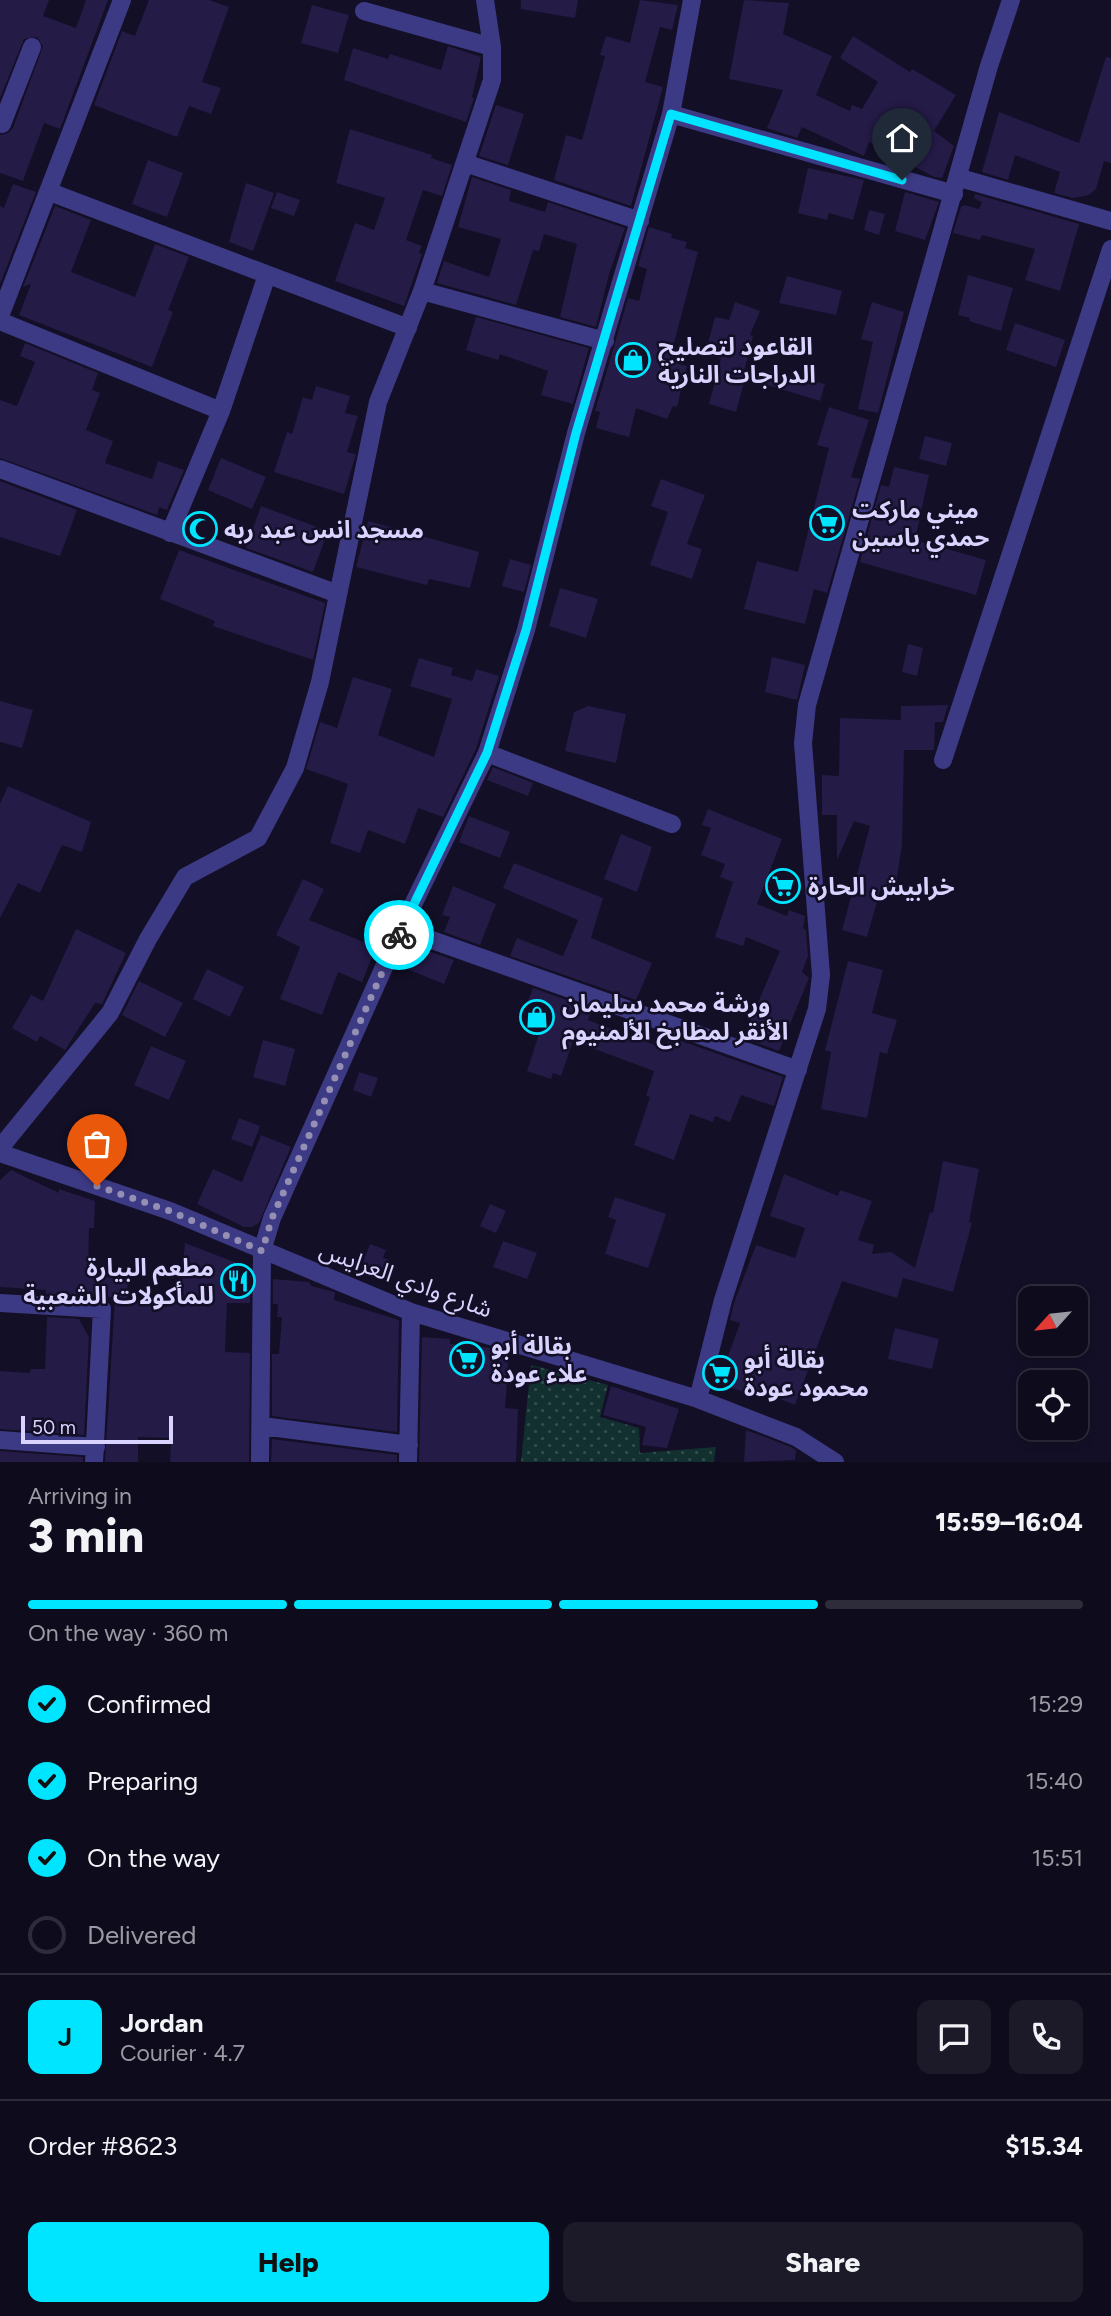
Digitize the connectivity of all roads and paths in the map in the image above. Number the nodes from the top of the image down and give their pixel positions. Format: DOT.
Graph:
graph roads {
  1 [pos="122,0"];
  2 [pos="485,0"];
  3 [pos="692,0"];
  4 [pos="1011,0"];
  5 [pos="364,11"];
  6 [pos="32,47"];
  7 [pos="492,47"];
  8 [pos="671,114"];
  9 [pos="0,123"];
  10 [pos="465,163"];
  11 [pos="957,186"];
  12 [pos="50,192"];
  13 [pos="640,221"];
  14 [pos="1111,221"];
  15 [pos="1111,249"];
  16 [pos="267,275"];
  17 [pos="422,291"];
  18 [pos="0,316"];
  19 [pos="0,321"];
  20 [pos="408,328"];
  21 [pos="605,341"];
  22 [pos="221,411"];
  23 [pos="0,469"];
  24 [pos="170,533"];
  25 [pos="338,594"];
  26 [pos="487,753"];
  27 [pos="943,760"];
  28 [pos="672,824"];
  29 [pos="401,929"];
  30 [pos="798,1070"];
  31 [pos="0,1150"];
  32 [pos="262,1251"];
  33 [pos="0,1303"];
  34 [pos="411,1312"];
  35 [pos="698,1399"];
  36 [pos="262,1426"];
  37 [pos="0,1440"];
  38 [pos="408,1453"];
  39 [pos="95,1454"];
  40 [pos="828,1461"];
  41 [pos="260,1462"];
  1 -- 12 [label="street"];
  2 -- 7 [label="street"];
  3 -- 8 [label="street"];
  4 -- 11 [label="street"];
  5 -- 7 [label="street"];
  6 -- 9 [label="street"];
  7 -- 10 [label="street"];
  8 -- 11 [label="street"];
  8 -- 13 [label="street"];
  10 -- 13 [label="street"];
  10 -- 17 [label="street"];
  11 -- 14 [label="street"];
  11 -- 30 [label="street"];
  12 -- 16 [label="street"];
  12 -- 18 [label="street"];
  13 -- 21 [label="street"];
  15 -- 27 [label="street"];
  16 -- 20 [label="street"];
  16 -- 22 [label="street"];
  17 -- 20 [label="street"];
  17 -- 21 [label="street"];
  19 -- 22 [label="street"];
  20 -- 25 [label="street"];
  21 -- 26 [label="street"];
  22 -- 24 [label="street"];
  23 -- 24 [label="street"];
  24 -- 25 [label="street"];
  25 -- 31 [label="street"];
  26 -- 28 [label="street"];
  26 -- 29 [label="street"];
  29 -- 30 [label="street"];
  29 -- 32 [label="street"];
  30 -- 35 [label="street"];
  31 -- 32 [label="street, شارع وادي العرايس"];
  32 -- 34 [label="street, شارع وادي العرايس"];
  32 -- 36 [label="street"];
  33 -- 39 [label="street"];
  34 -- 35 [label="street, شارع وادي العرايس"];
  34 -- 38 [label="street"];
  35 -- 40 [label="street, شارع وادي العرايس"];
  36 -- 38 [label="street"];
  36 -- 41 [label="street"];
  37 -- 39 [label="street"];
}
